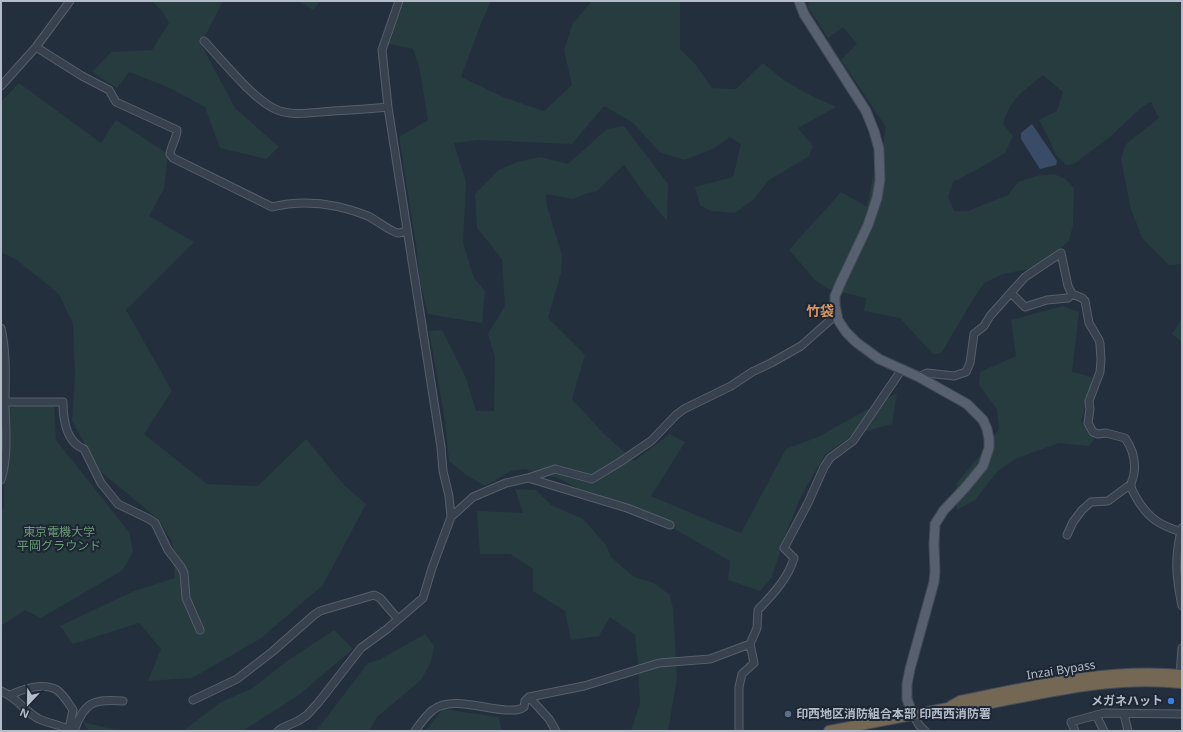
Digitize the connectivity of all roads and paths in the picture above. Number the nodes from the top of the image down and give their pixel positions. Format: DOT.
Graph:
graph roads {
  1 [pos="70,1"];
  2 [pos="399,1"];
  3 [pos="800,1"];
  4 [pos="204,41"];
  5 [pos="36,47"];
  6 [pos="1,86"];
  7 [pos="388,107"];
  8 [pos="407,231"];
  9 [pos="1011,293"];
  10 [pos="1072,294"];
  11 [pos="836,314"];
  12 [pos="1,328"];
  13 [pos="902,369"];
  14 [pos="920,377"];
  15 [pos="5,402"];
  16 [pos="528,478"];
  17 [pos="1,480"];
  18 [pos="1131,484"];
  19 [pos="450,517"];
  20 [pos="670,525"];
  21 [pos="1182,530"];
  22 [pos="1067,535"];
  23 [pos="1182,606"];
  24 [pos="398,619"];
  25 [pos="200,630"];
  26 [pos="750,644"];
  27 [pos="1182,648"];
  28 [pos="1181,678"];
  29 [pos="1,691"];
  30 [pos="10,694"];
  31 [pos="529,697"];
  32 [pos="193,700"];
  33 [pos="123,701"];
  34 [pos="1124,714"];
  35 [pos="1182,714"];
  36 [pos="913,715"];
  37 [pos="1096,715"];
  38 [pos="72,730"];
  39 [pos="278,731"];
  40 [pos="415,731"];
  41 [pos="556,731"];
  42 [pos="739,731"];
  43 [pos="829,731"];
  44 [pos="925,731"];
  45 [pos="1075,731"];
  46 [pos="1104,731"];
  47 [pos="1128,731"];
  1 -- 5 [label="street"];
  2 -- 7 [label="street"];
  3 -- 11 [label="main road"];
  4 -- 7 [label="street"];
  5 -- 6 [label="street"];
  5 -- 8 [label="street"];
  7 -- 8 [label="street"];
  8 -- 19 [label="street"];
  9 -- 10 [label="street"];
  9 -- 10 [label="street"];
  9 -- 14 [label="street"];
  10 -- 18 [label="street"];
  11 -- 13 [label="main road"];
  11 -- 16 [label="street"];
  12 -- 15 [label="street"];
  13 -- 14 [label="main road"];
  13 -- 26 [label="street"];
  14 -- 36 [label="main road"];
  15 -- 17 [label="street"];
  15 -- 25 [label="street"];
  16 -- 19 [label="street"];
  16 -- 20 [label="street"];
  18 -- 21 [label="street"];
  18 -- 22 [label="street"];
  19 -- 24 [label="street"];
  21 -- 23 [label="street"];
  24 -- 32 [label="street"];
  24 -- 39 [label="street"];
  26 -- 31 [label="street"];
  26 -- 42 [label="street"];
  27 -- 28 [label="street"];
  28 -- 36 [label="highway, Inzai Bypass"];
  29 -- 30 [label="street"];
  30 -- 38 [label="street"];
  30 -- 38 [label="street"];
  31 -- 40 [label="street"];
  31 -- 41 [label="street"];
  33 -- 38 [label="street"];
  34 -- 35 [label="street"];
  34 -- 37 [label="street"];
  34 -- 47 [label="street"];
  36 -- 43 [label="highway, Inzai Bypass"];
  36 -- 44 [label="street"];
  37 -- 45 [label="street"];
  37 -- 46 [label="street"];
}
